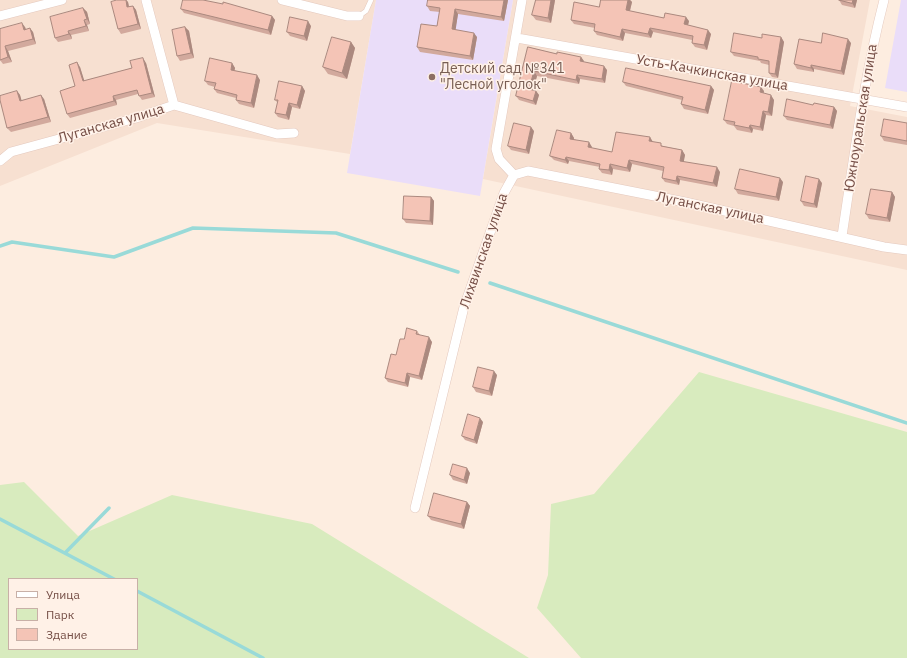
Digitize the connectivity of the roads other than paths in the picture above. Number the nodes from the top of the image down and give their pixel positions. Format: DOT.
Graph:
graph roads {
  1 [pos="62,0"];
  2 [pos="146,0"];
  3 [pos="282,0"];
  4 [pos="371,0"];
  5 [pos="522,0"];
  6 [pos="884,0"];
  7 [pos="0,16"];
  8 [pos="359,16"];
  9 [pos="517,38"];
  10 [pos="863,99"];
  11 [pos="174,105"];
  12 [pos="907,107"];
  13 [pos="294,133"];
  14 [pos="0,161"];
  15 [pos="514,175"];
  16 [pos="842,236"];
  17 [pos="907,250"];
  18 [pos="415,508"];
  1 -- 7 [label="street"];
  2 -- 11 [label="street"];
  3 -- 8 [label="street"];
  4 -- 8 [label="lane"];
  5 -- 9 [label="street, Лихвинская улица"];
  6 -- 10 [label="street, Южноуральская улица"];
  9 -- 10 [label="street, Усть-Качкинская улица"];
  9 -- 15 [label="street, Лихвинская улица"];
  10 -- 12 [label="street, Усть-Качкинская улица"];
  10 -- 16 [label="street, Южноуральская улица"];
  11 -- 13 [label="street, Луганская улица"];
  11 -- 14 [label="street, Луганская улица"];
  15 -- 16 [label="street, Луганская улица"];
  15 -- 18 [label="street, Лихвинская улица"];
  16 -- 17 [label="street, Луганская улица"];
}
